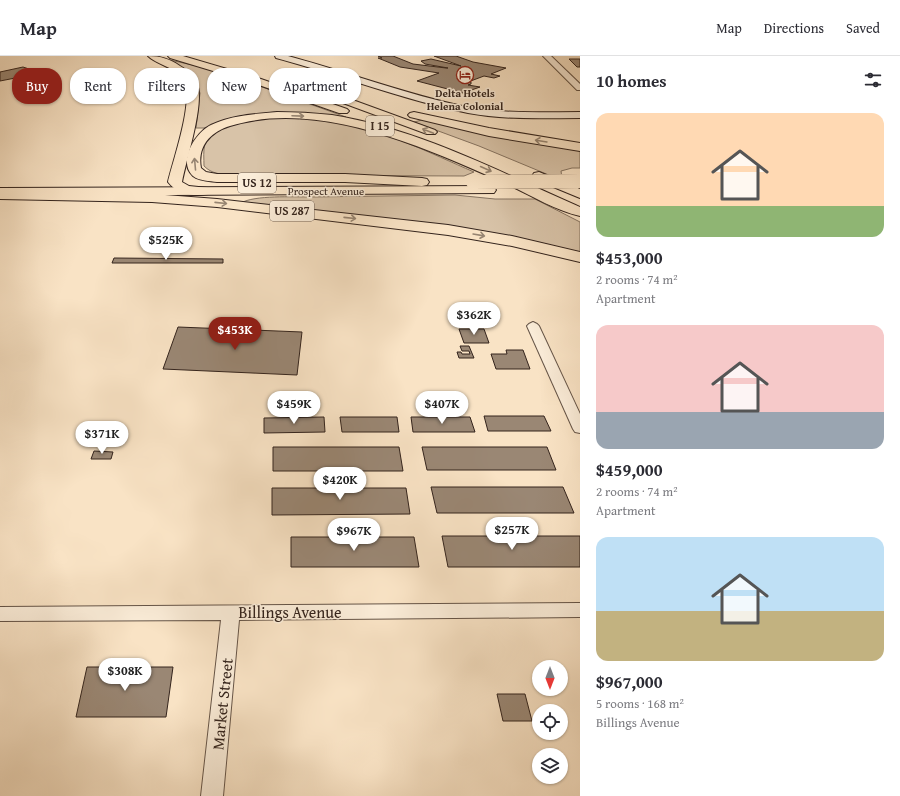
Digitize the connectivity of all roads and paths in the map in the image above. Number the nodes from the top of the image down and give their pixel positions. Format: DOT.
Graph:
graph roads {
  1 [pos="152,56"];
  2 [pos="173,56"];
  3 [pos="204,56"];
  4 [pos="279,56"];
  5 [pos="547,56"];
  6 [pos="269,75"];
  7 [pos="580,88"];
  8 [pos="361,100"];
  9 [pos="356,104"];
  10 [pos="580,115"];
  11 [pos="440,135"];
  12 [pos="580,147"];
  13 [pos="462,159"];
  14 [pos="525,170"];
  15 [pos="580,181"];
  16 [pos="422,182"];
  17 [pos="0,184"];
  18 [pos="176,184"];
  19 [pos="580,189"];
  20 [pos="204,191"];
  21 [pos="0,194"];
  22 [pos="580,194"];
  23 [pos="580,212"];
  24 [pos="580,257"];
  25 [pos="533,326"];
  26 [pos="580,429"];
  27 [pos="580,610"];
  28 [pos="231,612"];
  29 [pos="0,614"];
  30 [pos="212,796"];
  1 -- 18 [label="highway"];
  2 -- 13 [label="highway, I 15"];
  3 -- 6 [label="highway, I 15"];
  4 -- 10 [label="main road"];
  5 -- 7 [label="street"];
  12 -- 8 [label="highway, one-way"];
  11 -- 9 [label="highway, I 15, one-way"];
  16 -- 13 [label="highway, one-way"];
  13 -- 23 [label="highway, I 15, one-way"];
  14 -- 22 [label="highway"];
  15 -- 16 [label="highway, Prospect Avenue, bridge"];
  16 -- 18 [label="highway, Prospect Avenue / US 12"];
  17 -- 18 [label="highway, Prospect Avenue / US 12"];
  18 -- 20 [label="highway"];
  19 -- 20 [label="highway, Prospect Avenue"];
  20 -- 21 [label="highway, Prospect Avenue"];
  21 -- 24 [label="highway, US 287, one-way"];
  25 -- 26 [label="street"];
  27 -- 28 [label="street, Billings Avenue"];
  28 -- 29 [label="street, Billings Avenue"];
  28 -- 30 [label="street, Market Street"];
}
